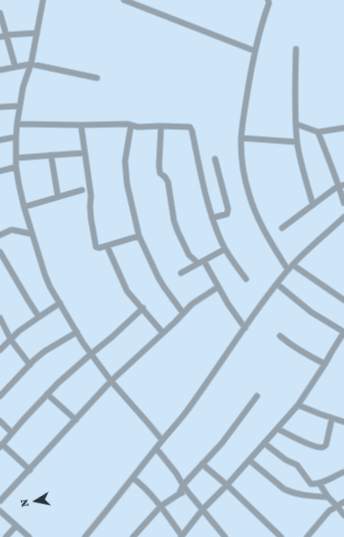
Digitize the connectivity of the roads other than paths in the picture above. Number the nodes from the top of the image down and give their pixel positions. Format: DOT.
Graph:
graph roads {
  1 [pos="44,0"];
  2 [pos="124,0"];
  3 [pos="268,0"];
  4 [pos="0,13"];
  5 [pos="37,33"];
  6 [pos="6,35"];
  7 [pos="0,36"];
  8 [pos="296,49"];
  9 [pos="255,51"];
  10 [pos="31,64"];
  11 [pos="15,66"];
  12 [pos="0,70"];
  13 [pos="97,78"];
  14 [pos="20,106"];
  15 [pos="0,107"];
  16 [pos="17,124"];
  17 [pos="130,124"];
  18 [pos="296,124"];
  19 [pos="80,125"];
  20 [pos="161,126"];
  21 [pos="344,128"];
  22 [pos="318,132"];
  23 [pos="16,137"];
  24 [pos="241,138"];
  25 [pos="0,140"];
  26 [pos="298,142"];
  27 [pos="85,154"];
  28 [pos="51,155"];
  29 [pos="16,158"];
  30 [pos="215,159"];
  31 [pos="16,167"];
  32 [pos="0,171"];
  33 [pos="342,185"];
  34 [pos="82,190"];
  35 [pos="58,197"];
  36 [pos="344,203"];
  37 [pos="313,205"];
  38 [pos="24,207"];
  39 [pos="344,217"];
  40 [pos="212,218"];
  41 [pos="282,228"];
  42 [pos="32,234"];
  43 [pos="0,235"];
  44 [pos="139,236"];
  45 [pos="107,246"];
  46 [pos="225,249"];
  47 [pos="0,252"];
  48 [pos="201,262"];
  49 [pos="293,265"];
  50 [pos="288,270"];
  51 [pos="180,273"];
  52 [pos="246,279"];
  53 [pos="276,284"];
  54 [pos="218,287"];
  55 [pos="344,300"];
  56 [pos="60,303"];
  57 [pos="143,308"];
  58 [pos="183,313"];
  59 [pos="38,317"];
  60 [pos="0,318"];
  61 [pos="245,328"];
  62 [pos="77,332"];
  63 [pos="163,332"];
  64 [pos="280,336"];
  65 [pos="11,340"];
  66 [pos="0,350"];
  67 [pos="91,354"];
  68 [pos="325,364"];
  69 [pos="30,365"];
  70 [pos="111,381"];
  71 [pos="47,394"];
  72 [pos="0,396"];
  73 [pos="257,396"];
  74 [pos="298,405"];
  75 [pos="332,418"];
  76 [pos="76,420"];
  77 [pos="0,421"];
  78 [pos="344,422"];
  79 [pos="278,429"];
  80 [pos="12,434"];
  81 [pos="162,440"];
  82 [pos="264,443"];
  83 [pos="1,445"];
  84 [pos="156,448"];
  85 [pos="249,460"];
  86 [pos="202,464"];
  87 [pos="30,470"];
  88 [pos="344,472"];
  89 [pos="133,478"];
  90 [pos="319,483"];
  91 [pos="183,485"];
  92 [pos="227,485"];
  93 [pos="188,492"];
  94 [pos="179,494"];
  95 [pos="328,497"];
  96 [pos="0,501"];
  97 [pos="344,502"];
  98 [pos="161,506"];
  99 [pos="337,506"];
  100 [pos="203,509"];
  101 [pos="0,511"];
  102 [pos="344,515"];
  103 [pos="16,526"];
  104 [pos="182,536"];
  105 [pos="310,536"];
  106 [pos="6,537"];
  107 [pos="29,537"];
  108 [pos="85,537"];
  109 [pos="133,537"];
  110 [pos="225,537"];
  111 [pos="281,537"];
  1 -- 5 [label="street"];
  2 -- 9 [label="street"];
  3 -- 9 [label="street"];
  4 -- 6 [label="street"];
  5 -- 6 [label="street"];
  5 -- 10 [label="street"];
  6 -- 7 [label="street"];
  6 -- 11 [label="street"];
  8 -- 18 [label="street"];
  9 -- 24 [label="street"];
  10 -- 11 [label="street"];
  10 -- 13 [label="street"];
  10 -- 14 [label="street"];
  11 -- 12 [label="street"];
  14 -- 15 [label="street"];
  14 -- 16 [label="street"];
  16 -- 19 [label="street"];
  16 -- 23 [label="street"];
  17 -- 19 [label="street"];
  17 -- 20 [label="street"];
  17 -- 44 [label="street"];
  18 -- 22 [label="street"];
  18 -- 26 [label="street"];
  19 -- 27 [label="street"];
  20 -- 40 [label="street"];
  20 -- 48 [label="street"];
  21 -- 22 [label="street"];
  22 -- 33 [label="street"];
  23 -- 25 [label="street"];
  23 -- 29 [label="street"];
  24 -- 26 [label="street"];
  24 -- 50 [label="street"];
  26 -- 37 [label="street"];
  27 -- 28 [label="street"];
  27 -- 45 [label="street"];
  28 -- 29 [label="street"];
  28 -- 35 [label="street"];
  29 -- 31 [label="street"];
  30 -- 40 [label="street"];
  31 -- 32 [label="street"];
  31 -- 38 [label="street"];
  33 -- 36 [label="street"];
  33 -- 37 [label="street"];
  34 -- 35 [label="street"];
  35 -- 38 [label="street"];
  37 -- 41 [label="street"];
  38 -- 42 [label="street"];
  39 -- 49 [label="street"];
  40 -- 46 [label="street"];
  42 -- 43 [label="street"];
  42 -- 56 [label="street"];
  44 -- 45 [label="street"];
  44 -- 58 [label="street"];
  45 -- 57 [label="street"];
  46 -- 48 [label="street"];
  46 -- 52 [label="street"];
  47 -- 59 [label="street"];
  48 -- 51 [label="street"];
  48 -- 54 [label="street"];
  49 -- 50 [label="street"];
  49 -- 55 [label="street"];
  50 -- 53 [label="street"];
  53 -- 61 [label="street"];
  53 -- 68 [label="street"];
  54 -- 58 [label="street"];
  54 -- 61 [label="street"];
  56 -- 59 [label="street"];
  56 -- 62 [label="street"];
  57 -- 63 [label="street"];
  57 -- 67 [label="street"];
  58 -- 63 [label="street"];
  59 -- 65 [label="street"];
  60 -- 65 [label="street"];
  61 -- 81 [label="street"];
  62 -- 67 [label="street"];
  62 -- 69 [label="street"];
  63 -- 70 [label="street"];
  64 -- 68 [label="street"];
  65 -- 66 [label="street"];
  65 -- 69 [label="street"];
  67 -- 70 [label="street"];
  67 -- 71 [label="street"];
  68 -- 74 [label="street"];
  69 -- 72 [label="street"];
  70 -- 76 [label="street"];
  70 -- 81 [label="street"];
  71 -- 76 [label="street"];
  71 -- 80 [label="street"];
  73 -- 86 [label="street"];
  74 -- 75 [label="street"];
  74 -- 79 [label="street"];
  75 -- 78 [label="street"];
  75 -- 79 [label="street"];
  76 -- 87 [label="street"];
  77 -- 80 [label="street"];
  79 -- 82 [label="street"];
  80 -- 83 [label="street"];
  81 -- 84 [label="street"];
  82 -- 85 [label="street"];
  82 -- 90 [label="street"];
  83 -- 87 [label="street"];
  84 -- 89 [label="street"];
  84 -- 91 [label="street"];
  85 -- 92 [label="street"];
  85 -- 95 [label="street"];
  86 -- 91 [label="street"];
  86 -- 92 [label="street"];
  87 -- 96 [label="street"];
  88 -- 90 [label="street"];
  89 -- 98 [label="street"];
  89 -- 108 [label="street"];
  90 -- 95 [label="street"];
  91 -- 93 [label="street"];
  91 -- 94 [label="street"];
  92 -- 100 [label="street"];
  92 -- 111 [label="street"];
  93 -- 94 [label="street"];
  93 -- 100 [label="street"];
  94 -- 98 [label="street"];
  95 -- 99 [label="street"];
  97 -- 99 [label="street"];
  98 -- 104 [label="street"];
  98 -- 109 [label="street"];
  99 -- 102 [label="street"];
  99 -- 105 [label="street"];
  100 -- 104 [label="street"];
  100 -- 110 [label="street"];
  101 -- 103 [label="street"];
  103 -- 106 [label="street"];
  103 -- 107 [label="street"];
}
